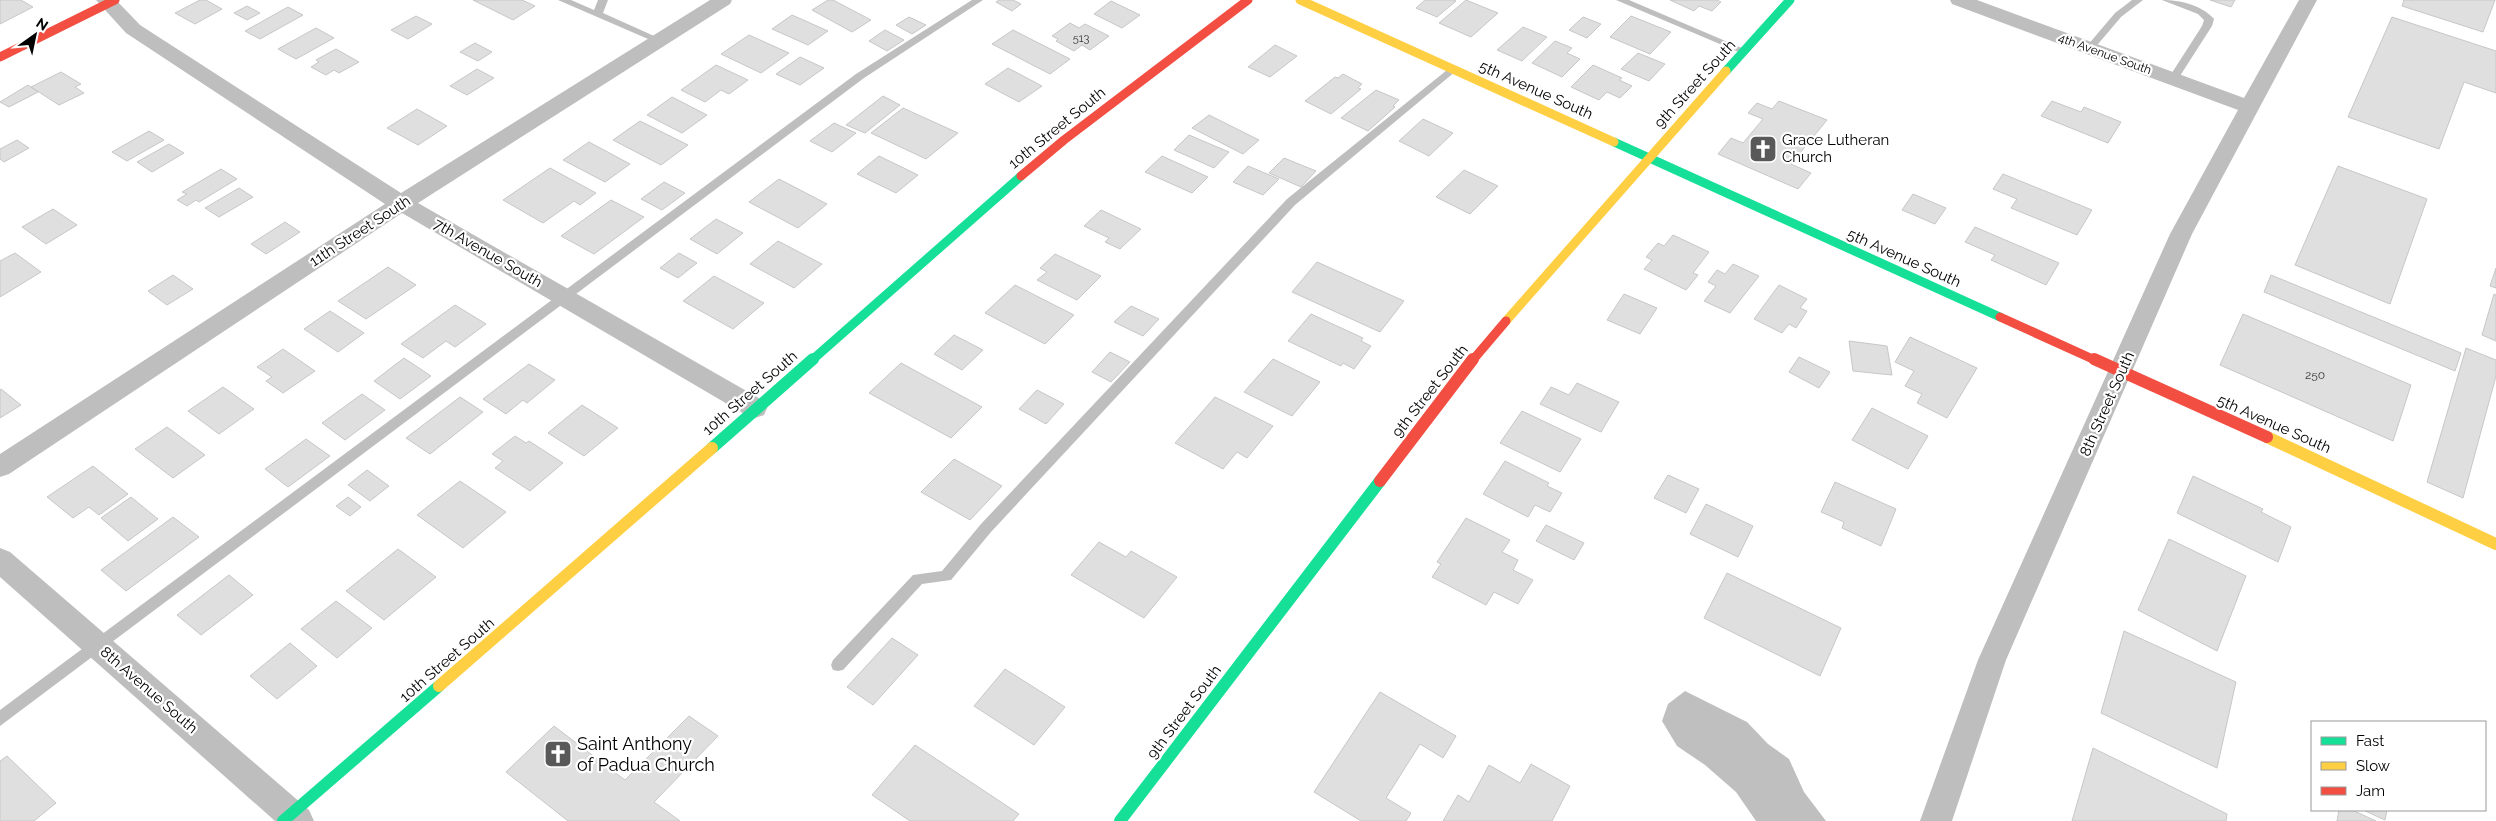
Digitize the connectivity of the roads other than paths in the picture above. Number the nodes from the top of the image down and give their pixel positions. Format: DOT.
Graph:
graph roads {
  1 [pos="564,0"];
  2 [pos="603,0"];
  3 [pos="723,0"];
  4 [pos="978,0"];
  5 [pos="1248,0"];
  6 [pos="1300,0"];
  7 [pos="1621,0"];
  8 [pos="1790,0"];
  9 [pos="1959,0"];
  10 [pos="2138,0"];
  11 [pos="2166,0"];
  12 [pos="2308,0"];
  13 [pos="109,1"];
  14 [pos="597,15"];
  15 [pos="658,40"];
  16 [pos="2090,48"];
  17 [pos="1744,51"];
  18 [pos="0,57"];
  19 [pos="1452,69"];
  20 [pos="2173,79"];
  21 [pos="2251,108"];
  22 [pos="1649,158"];
  23 [pos="404,204"];
  24 [pos="565,298"];
  25 [pos="2121,372"];
  26 [pos="755,408"];
  27 [pos="0,467"];
  28 [pos="2496,544"];
  29 [pos="0,560"];
  30 [pos="98,646"];
  31 [pos="838,665"];
  32 [pos="0,719"];
  33 [pos="290,819"];
  34 [pos="1120,821"];
  35 [pos="1936,821"];
  1 -- 14 [label="lane"];
  2 -- 14 [label="lane"];
  3 -- 15 [label="street, 11th Street South"];
  4 -- 24 [label="lane"];
  5 -- 26 [label="street, 10th Street South"];
  6 -- 19 [label="street, 5th Avenue South"];
  7 -- 17 [label="lane"];
  8 -- 17 [label="street, 9th Street South"];
  9 -- 16 [label="street, 4th Avenue South"];
  10 -- 16 [label="lane"];
  11 -- 20 [label="lane"];
  12 -- 21 [label="street, 8th Street South"];
  13 -- 18 [label="street"];
  13 -- 23 [label="street, 7th Avenue South"];
  14 -- 15 [label="lane"];
  15 -- 23 [label="street, 11th Street South"];
  16 -- 20 [label="street, 4th Avenue South"];
  17 -- 22 [label="street, 9th Street South"];
  19 -- 22 [label="street, 5th Avenue South"];
  19 -- 31 [label="lane"];
  20 -- 21 [label="street, 4th Avenue South"];
  21 -- 25 [label="street, 8th Street South"];
  22 -- 25 [label="street, 5th Avenue South"];
  22 -- 34 [label="street, 9th Street South"];
  23 -- 24 [label="street, 7th Avenue South"];
  23 -- 27 [label="street, 11th Street South"];
  24 -- 26 [label="street, 7th Avenue South"];
  24 -- 30 [label="lane"];
  25 -- 28 [label="street, 5th Avenue South"];
  25 -- 35 [label="street, 8th Street South"];
  26 -- 33 [label="street, 10th Street South"];
  29 -- 30 [label="street, 8th Avenue South"];
  30 -- 32 [label="lane"];
  30 -- 33 [label="street, 8th Avenue South"];
}
